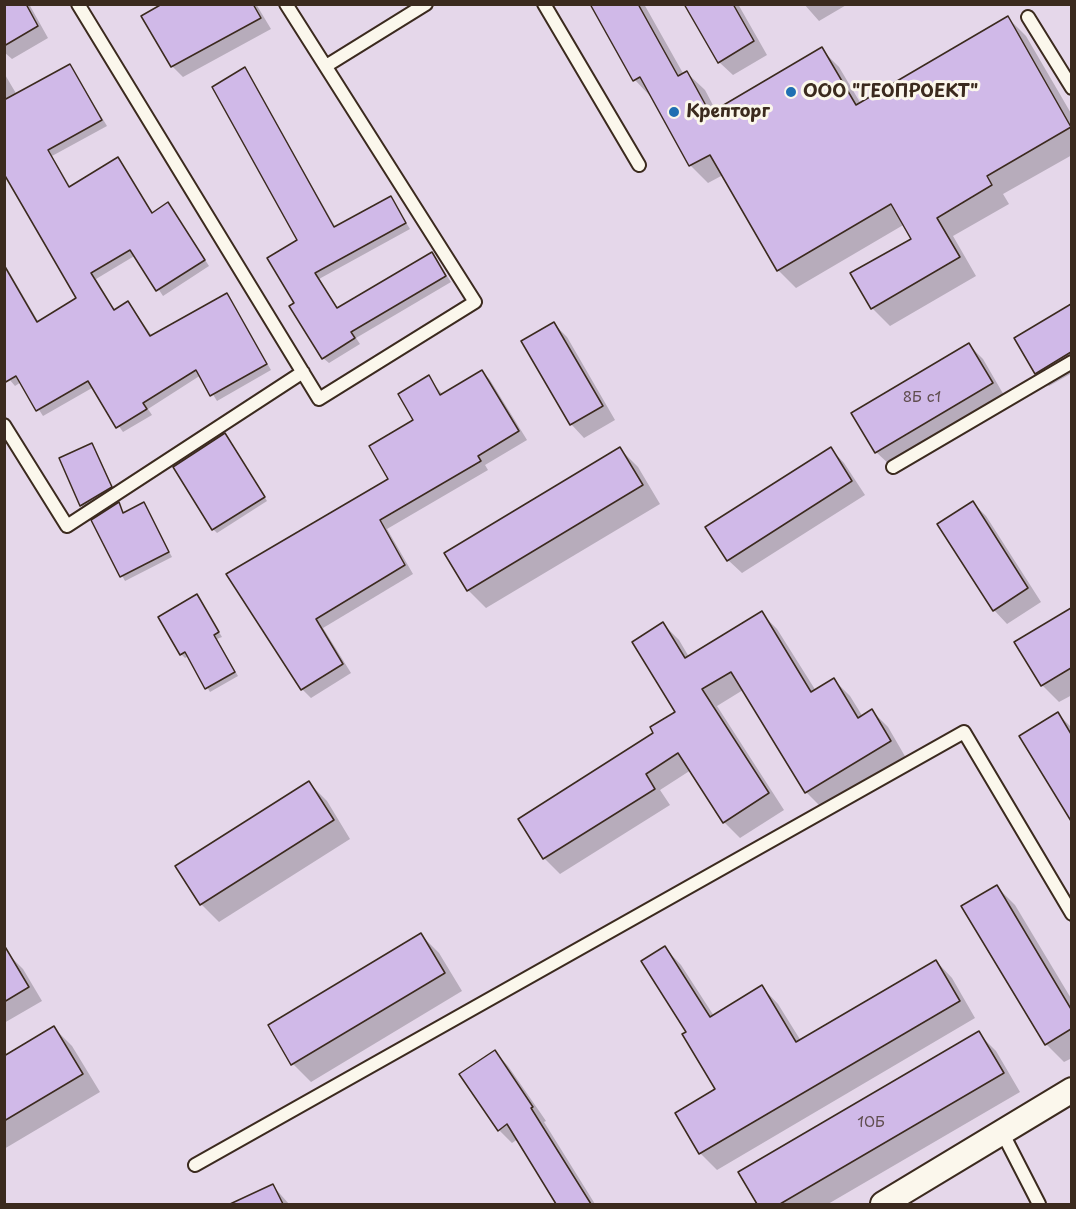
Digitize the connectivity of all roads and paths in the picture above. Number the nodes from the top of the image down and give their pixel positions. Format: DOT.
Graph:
graph roads {
  1 [pos="78,4"];
  2 [pos="286,4"];
  3 [pos="426,4"];
  4 [pos="544,4"];
  5 [pos="1028,17"];
  6 [pos="326,66"];
  7 [pos="1071,88"];
  8 [pos="639,165"];
  9 [pos="1071,362"];
  10 [pos="303,372"];
  11 [pos="4,425"];
  12 [pos="893,467"];
  13 [pos="1071,914"];
  14 [pos="1071,1090"];
  15 [pos="1002,1132"];
  16 [pos="195,1165"];
  17 [pos="883,1204"];
  18 [pos="1039,1204"];
  1 -- 10 [label="lane"];
  2 -- 6 [label="lane"];
  3 -- 6 [label="lane"];
  4 -- 8 [label="lane"];
  5 -- 7 [label="lane"];
  6 -- 10 [label="lane"];
  9 -- 12 [label="lane"];
  10 -- 11 [label="lane"];
  13 -- 16 [label="lane"];
  14 -- 15 [label="street"];
  15 -- 17 [label="street"];
  15 -- 18 [label="lane"];
}
